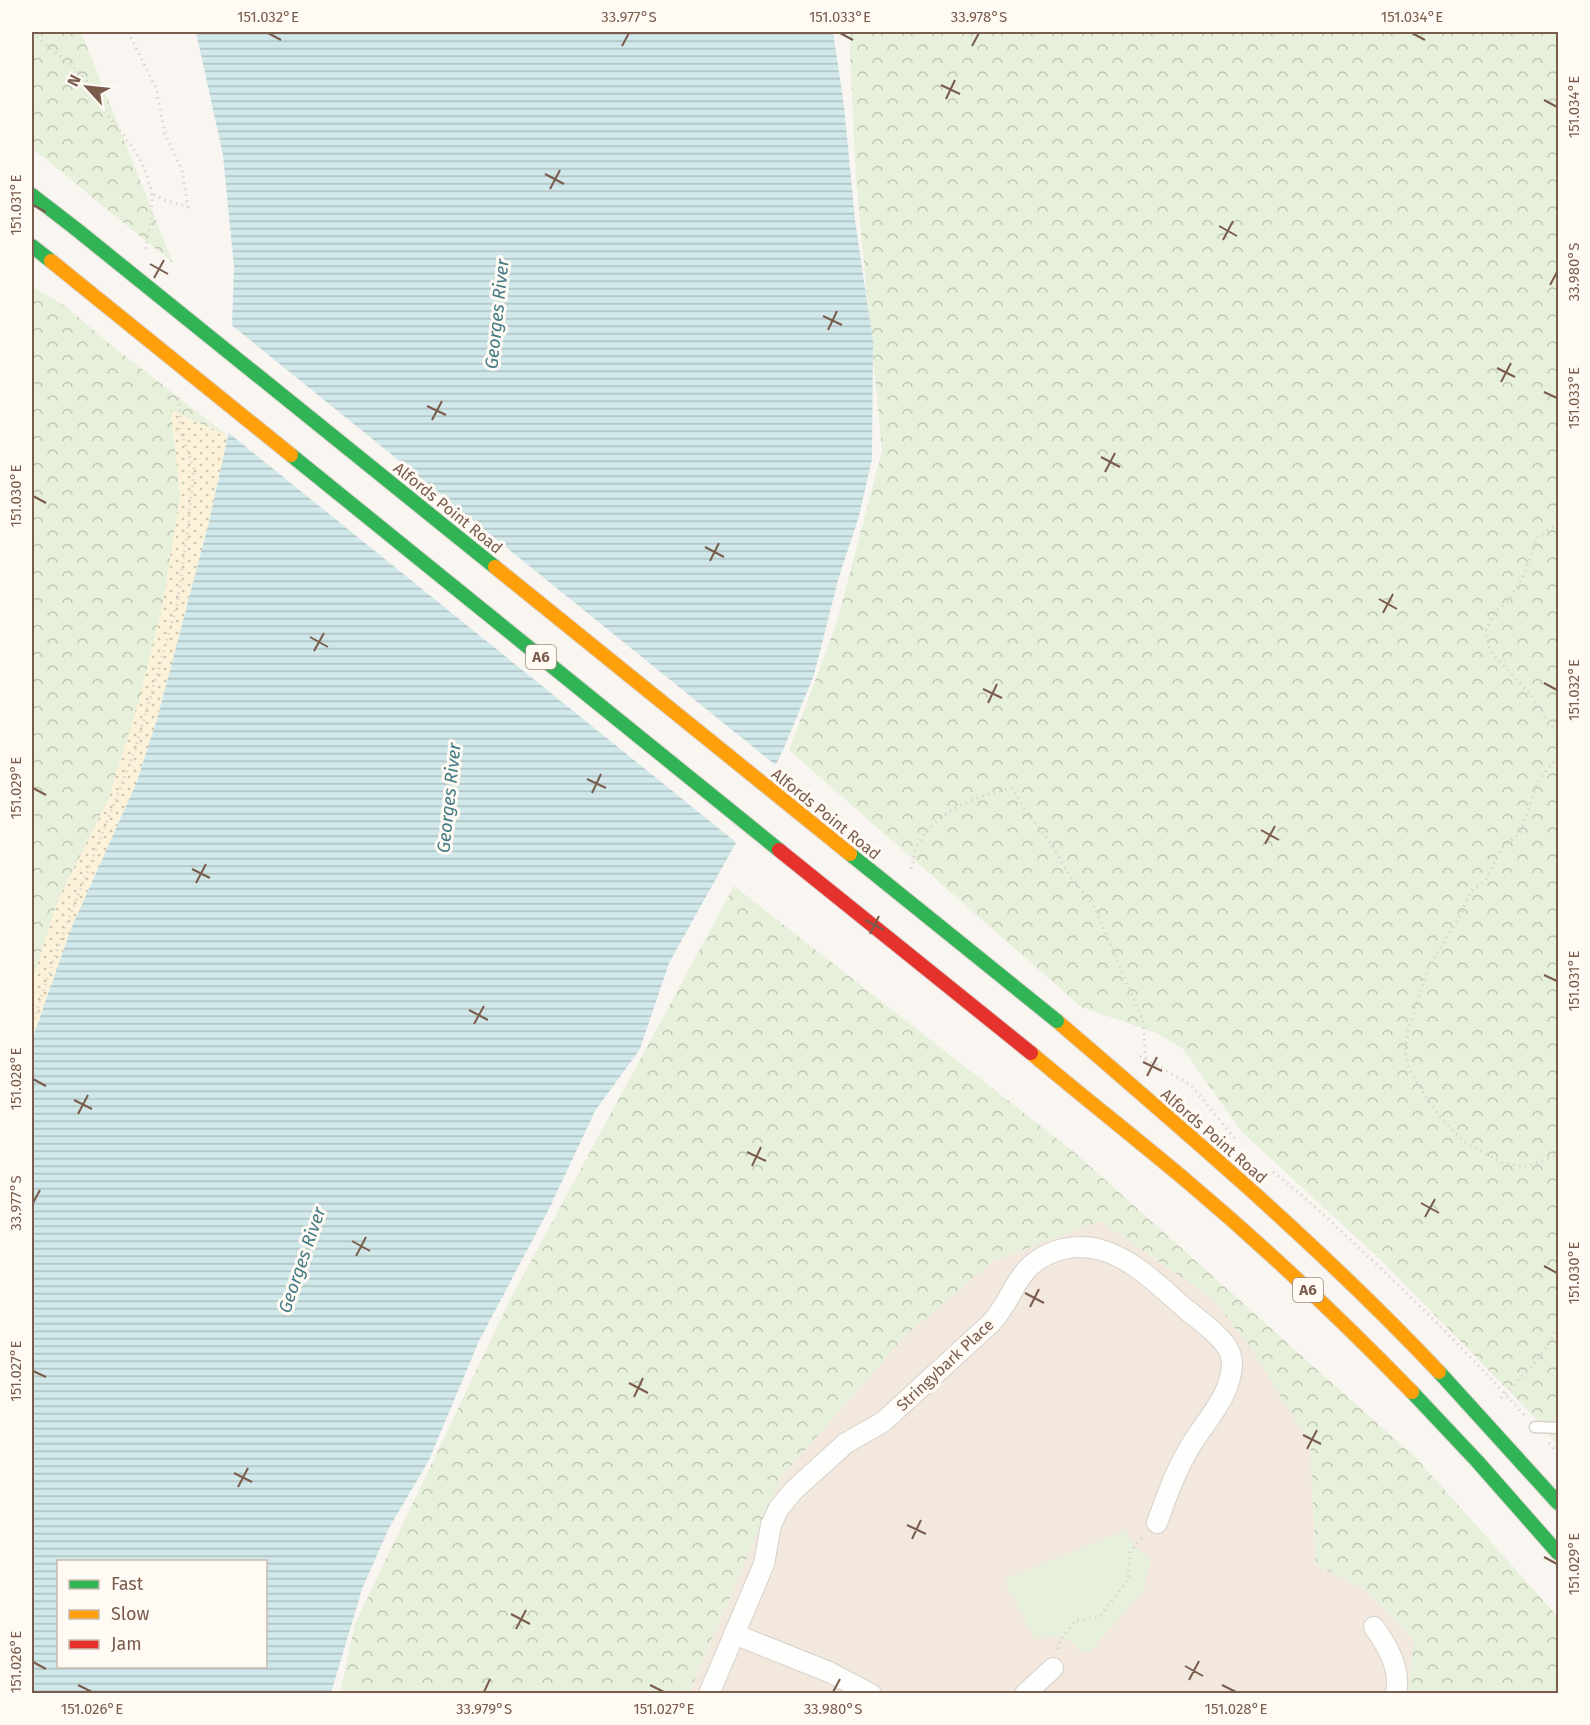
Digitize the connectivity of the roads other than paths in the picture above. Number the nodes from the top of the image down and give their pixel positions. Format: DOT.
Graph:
graph roads {
  1 [pos="32,195"];
  2 [pos="32,246"];
  3 [pos="1535,1427"];
  4 [pos="1558,1428"];
  5 [pos="1558,1503"];
  6 [pos="1157,1523"];
  7 [pos="1558,1553"];
  8 [pos="1374,1627"];
  9 [pos="734,1634"];
  10 [pos="1053,1668"];
  11 [pos="709,1694"];
  12 [pos="871,1694"];
  13 [pos="1025,1694"];
  14 [pos="1396,1694"];
  1 -- 5 [label="highway, Alfords Point Road / A6, bridge"];
  2 -- 7 [label="highway, A6, bridge"];
  3 -- 4 [label="lane"];
  6 -- 9 [label="street, Stringybark Place"];
  8 -- 14 [label="street"];
  9 -- 11 [label="street, Stringybark Place"];
  9 -- 12 [label="street"];
  10 -- 13 [label="street"];
}
